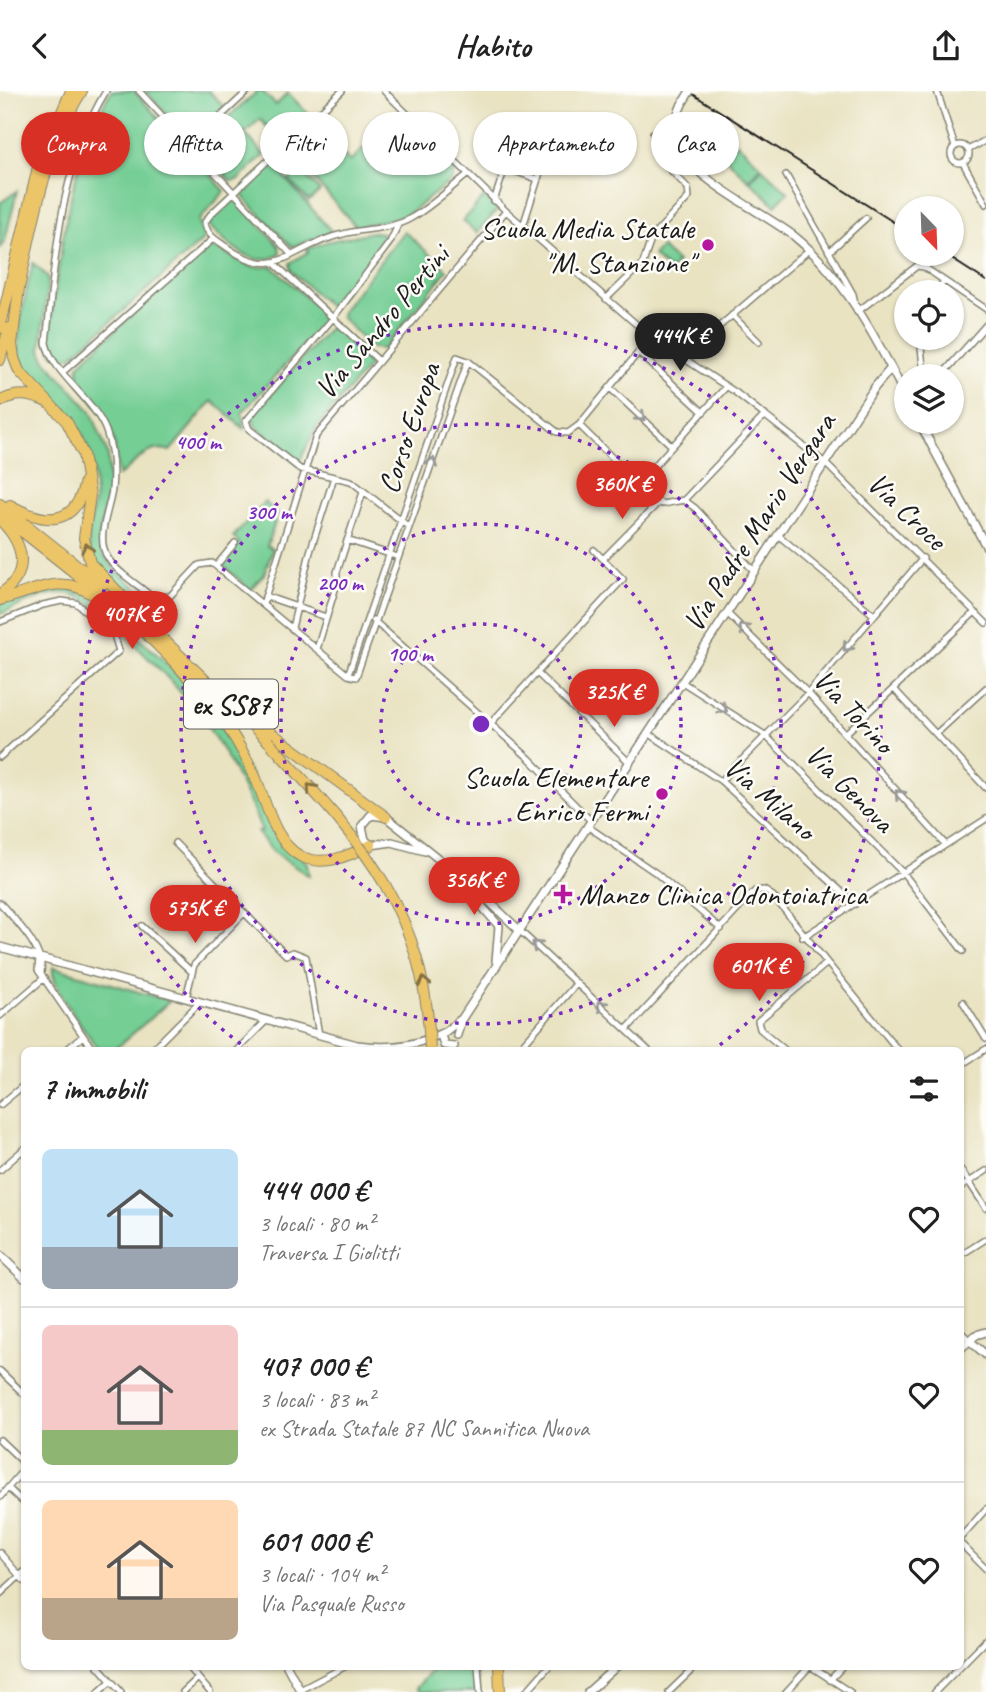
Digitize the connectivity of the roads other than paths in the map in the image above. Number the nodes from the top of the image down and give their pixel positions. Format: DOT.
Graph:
graph roads {
  1 [pos="71,91"];
  2 [pos="82,91"];
  3 [pos="106,91"];
  4 [pos="139,91"];
  5 [pos="248,91"];
  6 [pos="342,91"];
  7 [pos="384,91"];
  8 [pos="690,91"];
  9 [pos="937,91"];
  10 [pos="158,112"];
  11 [pos="226,112"];
  12 [pos="986,140"];
  13 [pos="955,147"];
  14 [pos="968,151"];
  15 [pos="963,163"];
  16 [pos="217,175"];
  17 [pos="467,175"];
  18 [pos="538,175"];
  19 [pos="676,175"];
  20 [pos="786,175"];
  21 [pos="537,179"];
  22 [pos="233,193"];
  23 [pos="495,201"];
  24 [pos="986,204"];
  25 [pos="506,211"];
  26 [pos="866,218"];
  27 [pos="398,225"];
  28 [pos="523,226"];
  29 [pos="214,238"];
  30 [pos="809,250"];
  31 [pos="829,252"];
  32 [pos="290,253"];
  33 [pos="20,263"];
  34 [pos="275,264"];
  35 [pos="900,280"];
  36 [pos="943,280"];
  37 [pos="894,284"];
  38 [pos="19,288"];
  39 [pos="964,294"];
  40 [pos="0,297"];
  41 [pos="606,299"];
  42 [pos="986,309"];
  43 [pos="857,312"];
  44 [pos="732,315"];
  45 [pos="333,318"];
  46 [pos="986,325"];
  47 [pos="0,328"];
  48 [pos="651,337"];
  49 [pos="759,342"];
  50 [pos="638,352"];
  51 [pos="682,358"];
  52 [pos="0,360"];
  53 [pos="379,361"];
  54 [pos="468,362"];
  55 [pos="951,364"];
  56 [pos="891,368"];
  57 [pos="64,371"];
  58 [pos="894,374"];
  59 [pos="610,388"];
  60 [pos="725,388"];
  61 [pos="0,402"];
  62 [pos="52,404"];
  63 [pos="703,412"];
  64 [pos="765,415"];
  65 [pos="579,425"];
  66 [pos="926,434"];
  67 [pos="672,446"];
  68 [pos="825,463"];
  69 [pos="306,469"];
  70 [pos="87,473"];
  71 [pos="334,477"];
  72 [pos="638,484"];
  73 [pos="363,492"];
  74 [pos="684,501"];
  75 [pos="0,502"];
  76 [pos="659,502"];
  77 [pos="0,514"];
  78 [pos="0,520"];
  79 [pos="400,523"];
  80 [pos="409,527"];
  81 [pos="778,535"];
  82 [pos="347,540"];
  83 [pos="235,543"];
  84 [pos="986,547"];
  85 [pos="594,549"];
  86 [pos="390,553"];
  87 [pos="398,557"];
  88 [pos="923,558"];
  89 [pos="603,559"];
  90 [pos="216,566"];
  91 [pos="385,567"];
  92 [pos="394,570"];
  93 [pos="754,571"];
  94 [pos="0,594"];
  95 [pos="265,596"];
  96 [pos="0,600"];
  97 [pos="262,604"];
  98 [pos="297,607"];
  99 [pos="120,612"];
  100 [pos="727,613"];
  101 [pos="975,613"];
  102 [pos="874,615"];
  103 [pos="368,616"];
  104 [pos="327,617"];
  105 [pos="0,622"];
  106 [pos="375,622"];
  107 [pos="986,624"];
  108 [pos="292,628"];
  109 [pos="157,639"];
  110 [pos="317,649"];
  111 [pos="194,667"];
  112 [pos="537,673"];
  113 [pos="348,675"];
  114 [pos="682,682"];
  115 [pos="986,688"];
  116 [pos="894,689"];
  117 [pos="808,693"];
  118 [pos="490,725"];
  119 [pos="648,733"];
  120 [pos="937,733"];
  121 [pos="845,734"];
  122 [pos="765,735"];
  123 [pos="0,757"];
  124 [pos="629,762"];
  125 [pos="721,781"];
  126 [pos="986,788"];
  127 [pos="386,817"];
  128 [pos="986,819"];
  129 [pos="589,823"];
  130 [pos="175,843"];
  131 [pos="945,844"];
  132 [pos="371,845"];
  133 [pos="425,851"];
  134 [pos="450,869"];
  135 [pos="904,874"];
  136 [pos="0,903"];
  137 [pos="855,905"];
  138 [pos="244,913"];
  139 [pos="142,926"];
  140 [pos="721,929"];
  141 [pos="519,930"];
  142 [pos="803,937"];
  143 [pos="0,947"];
  144 [pos="963,951"];
  145 [pos="39,958"];
  146 [pos="825,964"];
  147 [pos="495,968"];
  148 [pos="192,972"];
  149 [pos="43,976"];
  150 [pos="578,983"];
  151 [pos="186,998"];
  152 [pos="200,1002"];
  153 [pos="963,1002"];
  154 [pos="0,1016"];
  155 [pos="461,1020"];
  156 [pos="267,1021"];
  157 [pos="627,1030"];
  158 [pos="444,1032"];
  159 [pos="83,1035"];
  160 [pos="319,1035"];
  161 [pos="457,1035"];
  162 [pos="986,1039"];
  163 [pos="444,1045"];
  164 [pos="428,1046"];
  165 [pos="69,1047"];
  166 [pos="91,1047"];
  167 [pos="155,1047"];
  168 [pos="240,1047"];
  169 [pos="451,1047"];
  170 [pos="455,1047"];
  171 [pos="521,1047"];
  172 [pos="645,1047"];
  173 [pos="781,1047"];
  174 [pos="895,1047"];
  175 [pos="986,1049"];
  176 [pos="964,1063"];
  177 [pos="21,1088"];
  178 [pos="0,1105"];
  179 [pos="21,1152"];
  180 [pos="0,1170"];
  181 [pos="986,1171"];
  182 [pos="964,1175"];
  183 [pos="968,1182"];
  184 [pos="964,1185"];
  185 [pos="986,1208"];
  186 [pos="986,1240"];
  187 [pos="964,1253"];
  188 [pos="0,1255"];
  189 [pos="21,1275"];
  190 [pos="986,1332"];
  191 [pos="964,1335"];
  192 [pos="969,1340"];
  193 [pos="964,1345"];
  194 [pos="986,1355"];
  195 [pos="0,1371"];
  196 [pos="21,1391"];
  197 [pos="0,1440"];
  198 [pos="21,1463"];
  199 [pos="21,1470"];
  200 [pos="8,1488"];
  201 [pos="0,1497"];
  202 [pos="21,1500"];
  203 [pos="986,1509"];
  204 [pos="964,1534"];
  205 [pos="964,1547"];
  206 [pos="0,1553"];
  207 [pos="986,1569"];
  208 [pos="21,1574"];
  209 [pos="21,1578"];
  210 [pos="0,1594"];
  211 [pos="986,1640"];
  212 [pos="964,1662"];
  213 [pos="101,1670"];
  214 [pos="191,1670"];
  215 [pos="289,1670"];
  216 [pos="339,1670"];
  217 [pos="478,1670"];
  218 [pos="499,1670"];
  219 [pos="545,1670"];
  220 [pos="613,1670"];
  221 [pos="692,1670"];
  222 [pos="806,1670"];
  223 [pos="816,1670"];
  224 [pos="839,1670"];
  225 [pos="957,1670"];
  226 [pos="198,1678"];
  227 [pos="830,1680"];
  228 [pos="111,1681"];
  229 [pos="301,1691"];
  230 [pos="99,1692"];
  231 [pos="121,1692"];
  232 [pos="183,1692"];
  233 [pos="211,1692"];
  234 [pos="480,1692"];
  235 [pos="500,1692"];
  236 [pos="526,1692"];
  237 [pos="588,1692"];
  238 [pos="670,1692"];
  239 [pos="786,1692"];
  240 [pos="850,1692"];
  241 [pos="935,1692"];
  1 -- 33 [label="highway"];
  2 -- 33 [label="highway"];
  3 -- 57 [label="street"];
  4 -- 10 [label="street"];
  5 -- 11 [label="street"];
  6 -- 22 [label="street"];
  7 -- 17 [label="street, Via Croce"];
  8 -- 30 [label="street, bridge"];
  9 -- 13 [label="street"];
  12 -- 14 [label="street"];
  13 -- 14 [label="street"];
  13 -- 15 [label="street"];
  14 -- 15 [label="street"];
  15 -- 24 [label="street"];
  16 -- 22 [label="street"];
  17 -- 23 [label="street, Via Croce"];
  17 -- 27 [label="street"];
  18 -- 21 [label="street"];
  19 -- 41 [label="street"];
  20 -- 31 [label="street"];
  21 -- 23 [label="street"];
  21 -- 28 [label="street"];
  22 -- 29 [label="street"];
  22 -- 32 [label="street"];
  23 -- 25 [label="street, Via Croce"];
  25 -- 28 [label="street, Via Croce"];
  25 -- 53 [label="street, Via Sandro Pertini"];
  26 -- 31 [label="street"];
  27 -- 32 [label="street"];
  27 -- 45 [label="street"];
  28 -- 41 [label="street, Via Croce"];
  29 -- 34 [label="street"];
  29 -- 57 [label="street"];
  30 -- 43 [label="street"];
  30 -- 44 [label="street"];
  31 -- 43 [label="street"];
  32 -- 34 [label="street"];
  33 -- 38 [label="highway"];
  33 -- 40 [label="highway"];
  33 -- 47 [label="highway"];
  34 -- 45 [label="street"];
  35 -- 36 [label="street"];
  37 -- 43 [label="street"];
  38 -- 52 [label="highway"];
  38 -- 62 [label="highway"];
  39 -- 42 [label="street"];
  41 -- 48 [label="street, Via Croce"];
  43 -- 56 [label="street"];
  44 -- 49 [label="street"];
  44 -- 51 [label="street"];
  45 -- 53 [label="street"];
  45 -- 69 [label="street, Corso Europa"];
  46 -- 55 [label="street"];
  48 -- 50 [label="street"];
  48 -- 51 [label="street, Via Croce"];
  50 -- 59 [label="street"];
  50 -- 63 [label="street"];
  51 -- 60 [label="street, Via Croce"];
  53 -- 69 [label="street, Via Sandro Pertini"];
  54 -- 65 [label="street, Corso Europa"];
  54 -- 79 [label="street, Corso Europa"];
  80 -- 54 [label="street, Corso Europa, one-way"];
  56 -- 58 [label="street"];
  56 -- 68 [label="street, Via Padre Mario Vergara"];
  57 -- 90 [label="street"];
  59 -- 65 [label="street"];
  59 -- 67 [label="street, one-way"];
  60 -- 63 [label="street"];
  60 -- 64 [label="street, Via Croce"];
  61 -- 62 [label="highway"];
  62 -- 70 [label="highway"];
  63 -- 67 [label="street"];
  64 -- 68 [label="street, Via Croce"];
  64 -- 74 [label="street"];
  65 -- 72 [label="street"];
  66 -- 84 [label="street"];
  67 -- 72 [label="street"];
  68 -- 81 [label="street, Via Padre Mario Vergara"];
  68 -- 88 [label="street, Via Croce"];
  69 -- 71 [label="street, Corso Europa"];
  69 -- 95 [label="street, Via Sandro Pertini"];
  70 -- 75 [label="highway"];
  109 -- 70 [label="highway, one-way"];
  71 -- 73 [label="street, Corso Europa"];
  71 -- 98 [label="street"];
  72 -- 76 [label="street"];
  73 -- 79 [label="street, Corso Europa"];
  73 -- 82 [label="street"];
  74 -- 76 [label="street"];
  74 -- 93 [label="street"];
  75 -- 109 [label="highway, ex SS87"];
  76 -- 89 [label="street"];
  77 -- 99 [label="highway, ex SS87"];
  78 -- 94 [label="highway"];
  79 -- 80 [label="street, Corso Europa"];
  79 -- 86 [label="street"];
  80 -- 87 [label="street"];
  81 -- 93 [label="street, Via Padre Mario Vergara"];
  81 -- 102 [label="street"];
  82 -- 86 [label="street"];
  82 -- 104 [label="street"];
  83 -- 90 [label="street"];
  85 -- 89 [label="street"];
  86 -- 87 [label="street"];
  86 -- 91 [label="street"];
  87 -- 92 [label="street"];
  88 -- 101 [label="street, Via Croce"];
  88 -- 102 [label="street"];
  89 -- 112 [label="street"];
  90 -- 97 [label="street"];
  91 -- 92 [label="street"];
  91 -- 103 [label="street"];
  92 -- 106 [label="street"];
  93 -- 100 [label="street, Via Padre Mario Vergara"];
  95 -- 97 [label="street, Via Sandro Pertini"];
  95 -- 98 [label="street"];
  96 -- 99 [label="highway"];
  97 -- 108 [label="street"];
  98 -- 104 [label="street"];
  98 -- 108 [label="street"];
  99 -- 109 [label="highway, ex SS87"];
  100 -- 114 [label="street, Via Padre Mario Vergara"];
  117 -- 100 [label="street, Via Torino, one-way"];
  101 -- 107 [label="street, Via Croce"];
  101 -- 116 [label="street"];
  102 -- 117 [label="street, one-way"];
  103 -- 106 [label="street"];
  103 -- 113 [label="street"];
  104 -- 110 [label="street"];
  105 -- 123 [label="street"];
  106 -- 113 [label="street"];
  106 -- 118 [label="street"];
  108 -- 110 [label="street"];
  109 -- 111 [label="highway, ex SS87"];
  109 -- 132 [label="highway"];
  110 -- 113 [label="street"];
  111 -- 127 [label="highway"];
  164 -- 111 [label="highway, ex SS87, one-way, bridge"];
  112 -- 118 [label="street"];
  112 -- 124 [label="street"];
  114 -- 119 [label="street, Via Padre Mario Vergara"];
  114 -- 122 [label="street, Via Genova, one-way"];
  115 -- 120 [label="street"];
  116 -- 120 [label="street"];
  116 -- 121 [label="street"];
  117 -- 121 [label="street, Via Torino"];
  117 -- 122 [label="street"];
  118 -- 129 [label="street"];
  119 -- 124 [label="street, Via Padre Mario Vergara"];
  119 -- 125 [label="street, Via Milano"];
  120 -- 126 [label="street"];
  131 -- 121 [label="street, Via Torino, one-way"];
  122 -- 125 [label="street"];
  122 -- 135 [label="street, Via Genova"];
  124 -- 129 [label="street, Via Padre Mario Vergara"];
  125 -- 137 [label="street, Via Milano"];
  127 -- 132 [label="street"];
  127 -- 133 [label="street"];
  128 -- 131 [label="street"];
  129 -- 140 [label="street"];
  129 -- 141 [label="street, Via Padre Mario Vergara"];
  130 -- 138 [label="street"];
  131 -- 135 [label="street"];
  132 -- 133 [label="street"];
  133 -- 134 [label="street"];
  134 -- 141 [label="street"];
  134 -- 147 [label="street"];
  135 -- 137 [label="street"];
  135 -- 144 [label="street, Via Genova"];
  136 -- 145 [label="street"];
  137 -- 142 [label="street"];
  138 -- 148 [label="street"];
  138 -- 160 [label="street"];
  139 -- 148 [label="street"];
  140 -- 142 [label="street"];
  140 -- 157 [label="street"];
  141 -- 147 [label="street, Via Padre Mario Vergara"];
  150 -- 141 [label="street, one-way"];
  142 -- 146 [label="street"];
  143 -- 145 [label="street"];
  145 -- 149 [label="street"];
  145 -- 151 [label="street"];
  146 -- 173 [label="street"];
  146 -- 174 [label="street"];
  147 -- 155 [label="street, Via Padre Mario Vergara"];
  148 -- 151 [label="street"];
  149 -- 154 [label="street"];
  149 -- 159 [label="street"];
  157 -- 150 [label="street, one-way"];
  150 -- 171 [label="street"];
  151 -- 152 [label="street"];
  152 -- 156 [label="street"];
  152 -- 167 [label="street"];
  153 -- 162 [label="street"];
  155 -- 158 [label="street, Via Padre Mario Vergara"];
  155 -- 161 [label="street, Via Padre Mario Vergara"];
  156 -- 160 [label="street"];
  156 -- 168 [label="street"];
  157 -- 172 [label="street"];
  158 -- 161 [label="street"];
  158 -- 163 [label="street"];
  158 -- 164 [label="street, Via Padre Mario Vergara"];
  159 -- 165 [label="street"];
  159 -- 166 [label="street"];
  160 -- 164 [label="street"];
  161 -- 170 [label="street, Via Padre Mario Vergara"];
  163 -- 164 [label="street"];
  163 -- 169 [label="street"];
  175 -- 176 [label="street"];
  177 -- 178 [label="street"];
  179 -- 180 [label="street"];
  181 -- 183 [label="street"];
  182 -- 183 [label="street"];
  183 -- 184 [label="street"];
  183 -- 185 [label="street"];
  186 -- 187 [label="street"];
  188 -- 189 [label="street"];
  190 -- 192 [label="street"];
  191 -- 192 [label="street"];
  192 -- 193 [label="street"];
  192 -- 194 [label="street"];
  195 -- 196 [label="street"];
  197 -- 198 [label="street"];
  199 -- 200 [label="street"];
  200 -- 201 [label="street"];
  200 -- 202 [label="street"];
  203 -- 204 [label="street"];
  205 -- 207 [label="street"];
  206 -- 208 [label="street"];
  209 -- 210 [label="street"];
  211 -- 212 [label="street"];
  213 -- 228 [label="street"];
  214 -- 226 [label="street"];
  215 -- 229 [label="street"];
  216 -- 229 [label="street"];
  217 -- 234 [label="street"];
  218 -- 235 [label="highway"];
  219 -- 236 [label="street"];
  220 -- 237 [label="street"];
  221 -- 238 [label="street"];
  222 -- 239 [label="street"];
  223 -- 227 [label="street"];
  224 -- 227 [label="street"];
  225 -- 241 [label="street"];
  226 -- 232 [label="street"];
  226 -- 233 [label="street"];
  227 -- 240 [label="street"];
  228 -- 230 [label="street"];
  228 -- 231 [label="street"];
}
